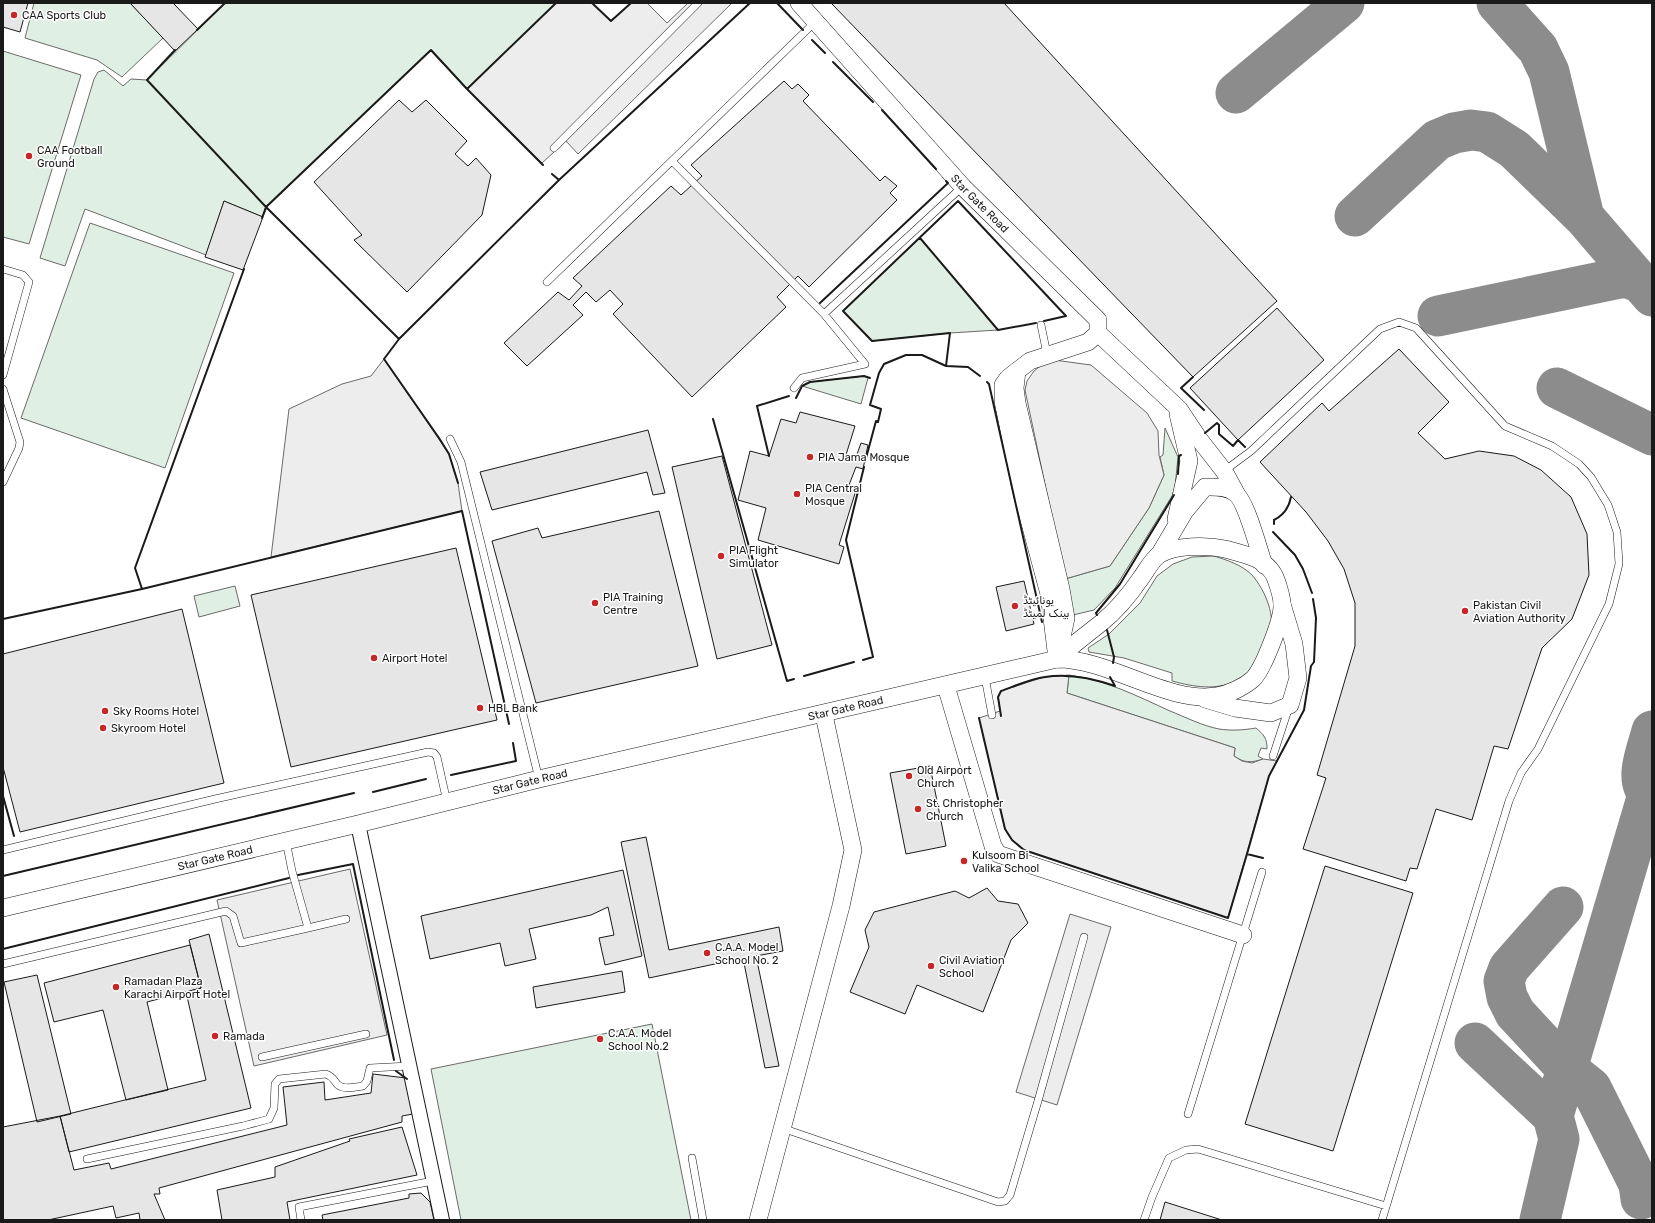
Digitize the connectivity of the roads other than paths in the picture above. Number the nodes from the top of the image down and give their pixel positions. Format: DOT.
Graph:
graph roads {
  1 [pos="698,3"];
  2 [pos="799,3"];
  3 [pos="816,22"];
  4 [pos="554,148"];
  5 [pos="672,161"];
  6 [pos="963,187"];
  7 [pos="3,269"];
  8 [pos="547,282"];
  9 [pos="824,314"];
  10 [pos="1041,325"];
  11 [pos="1098,333"];
  12 [pos="1047,354"];
  13 [pos="3,375"];
  14 [pos="794,388"];
  15 [pos="3,389"];
  16 [pos="1176,406"];
  17 [pos="450,439"];
  18 [pos="1224,471"];
  19 [pos="3,482"];
  20 [pos="1236,493"];
  21 [pos="1173,531"];
  22 [pos="1159,554"];
  23 [pos="1264,565"];
  24 [pos="1282,604"];
  25 [pos="1057,659"];
  26 [pos="985,677"];
  27 [pos="946,686"];
  28 [pos="1200,698"];
  29 [pos="1290,705"];
  30 [pos="824,715"];
  31 [pos="992,715"];
  32 [pos="1273,756"];
  33 [pos="539,779"];
  34 [pos="447,802"];
  35 [pos="358,824"];
  36 [pos="286,841"];
  37 [pos="3,850"];
  38 [pos="1262,872"];
  39 [pos="3,908"];
  40 [pos="346,920"];
  41 [pos="308,928"];
  42 [pos="1243,935"];
  43 [pos="1084,937"];
  44 [pos="3,964"];
  45 [pos="366,1034"];
  46 [pos="262,1057"];
  47 [pos="409,1066"];
  48 [pos="1188,1114"];
  49 [pos="781,1128"];
  50 [pos="692,1158"];
  51 [pos="87,1159"];
  52 [pos="434,1181"];
  53 [pos="1386,1206"];
  54 [pos="302,1220"];
  55 [pos="442,1220"];
  56 [pos="703,1220"];
  57 [pos="758,1220"];
  58 [pos="1144,1220"];
  59 [pos="1382,1220"];
  1 -- 4 [label="lane"];
  2 -- 3 [label="street, Star Gate Road"];
  3 -- 5 [label="lane"];
  3 -- 6 [label="street, Star Gate Road"];
  5 -- 8 [label="lane"];
  5 -- 9 [label="lane"];
  6 -- 9 [label="lane"];
  6 -- 11 [label="street, Star Gate Road"];
  7 -- 13 [label="lane"];
  9 -- 14 [label="lane"];
  10 -- 12 [label="lane"];
  11 -- 12 [label="street"];
  11 -- 16 [label="street"];
  12 -- 25 [label="street"];
  15 -- 19 [label="lane"];
  16 -- 18 [label="street"];
  16 -- 21 [label="street"];
  17 -- 33 [label="lane"];
  18 -- 20 [label="street"];
  18 -- 53 [label="lane"];
  20 -- 21 [label="street"];
  20 -- 23 [label="street"];
  21 -- 22 [label="street"];
  22 -- 23 [label="street"];
  22 -- 25 [label="street"];
  23 -- 24 [label="street"];
  24 -- 28 [label="street"];
  24 -- 29 [label="street"];
  25 -- 26 [label="street, Star Gate Road"];
  25 -- 28 [label="street"];
  26 -- 27 [label="street, Star Gate Road"];
  26 -- 31 [label="lane"];
  27 -- 30 [label="street, Star Gate Road"];
  27 -- 42 [label="street"];
  28 -- 29 [label="street"];
  29 -- 32 [label="lane"];
  30 -- 33 [label="street, Star Gate Road"];
  30 -- 49 [label="street"];
  33 -- 34 [label="street, Star Gate Road"];
  34 -- 35 [label="street, Star Gate Road"];
  34 -- 37 [label="lane"];
  35 -- 36 [label="street, Star Gate Road"];
  35 -- 47 [label="street"];
  36 -- 39 [label="street, Star Gate Road"];
  36 -- 41 [label="lane"];
  38 -- 42 [label="lane"];
  40 -- 41 [label="lane"];
  41 -- 44 [label="lane"];
  42 -- 48 [label="lane"];
  43 -- 49 [label="lane"];
  45 -- 46 [label="lane"];
  47 -- 51 [label="lane"];
  47 -- 52 [label="street"];
  49 -- 57 [label="street"];
  50 -- 56 [label="lane"];
  52 -- 54 [label="lane"];
  52 -- 55 [label="street"];
  53 -- 58 [label="lane"];
  53 -- 59 [label="lane"];
}
